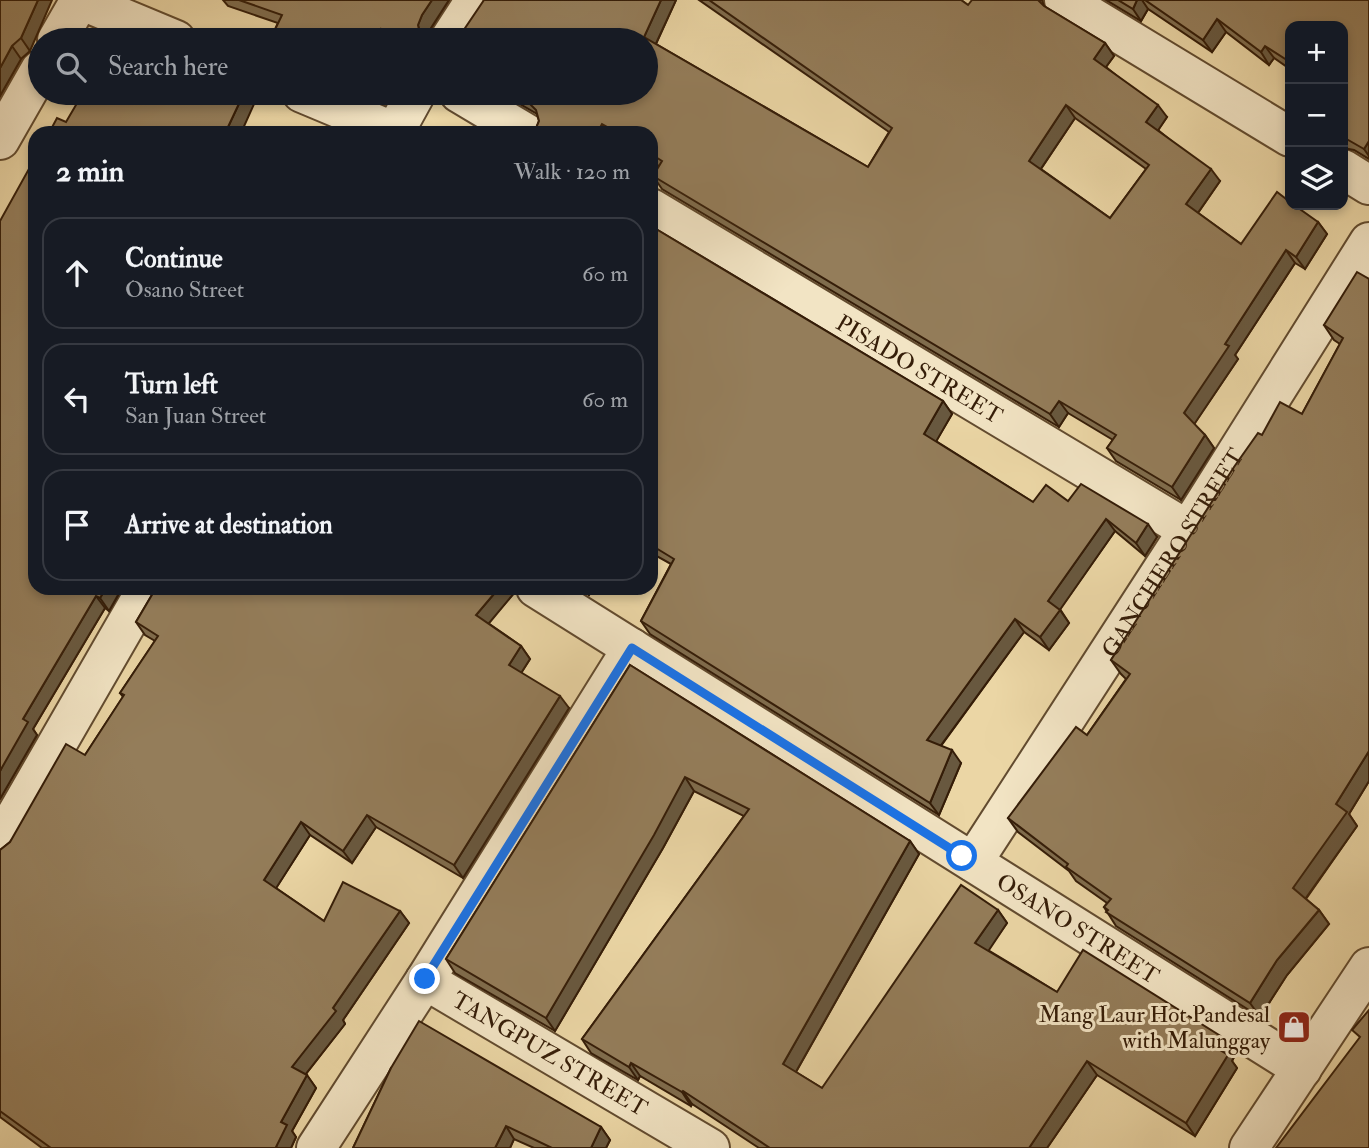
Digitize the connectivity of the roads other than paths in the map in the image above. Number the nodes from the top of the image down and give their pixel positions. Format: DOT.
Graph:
graph roads {
  1 [pos="80,0"];
  2 [pos="475,0"];
  3 [pos="1064,0"];
  4 [pos="64,28"];
  5 [pos="147,28"];
  6 [pos="457,28"];
  7 [pos="28,91"];
  8 [pos="331,105"];
  9 [pos="410,105"];
  10 [pos="479,105"];
  11 [pos="381,126"];
  12 [pos="398,126"];
  13 [pos="514,126"];
  14 [pos="1285,134"];
  15 [pos="0,140"];
  16 [pos="1348,172"];
  17 [pos="1369,185"];
  18 [pos="658,212"];
  19 [pos="1369,242"];
  20 [pos="1188,530"];
  21 [pos="143,595"];
  22 [pos="547,595"];
  23 [pos="632,648"];
  24 [pos="0,843"];
  25 [pos="973,862"];
  26 [pos="1369,967"];
  27 [pos="425,979"];
  28 [pos="1302,1069"];
  29 [pos="316,1148"];
  30 [pos="710,1148"];
  31 [pos="1249,1148"];
  1 -- 4 [label="street"];
  1 -- 5 [label="street"];
  2 -- 6 [label="street"];
  3 -- 14 [label="street"];
  7 -- 15 [label="street"];
  8 -- 11 [label="street"];
  9 -- 12 [label="street"];
  10 -- 13 [label="street"];
  16 -- 17 [label="street"];
  18 -- 20 [label="street, PISADO STREET"];
  19 -- 20 [label="street, GANCHERO STREET"];
  20 -- 25 [label="street, GANCHERO STREET"];
  21 -- 24 [label="street"];
  22 -- 23 [label="street, OSANO STREET"];
  23 -- 25 [label="street, OSANO STREET"];
  23 -- 27 [label="street"];
  25 -- 28 [label="street, OSANO STREET"];
  26 -- 28 [label="street"];
  27 -- 29 [label="street"];
  27 -- 30 [label="street, TANGPUZ STREET"];
  28 -- 31 [label="street"];
}
